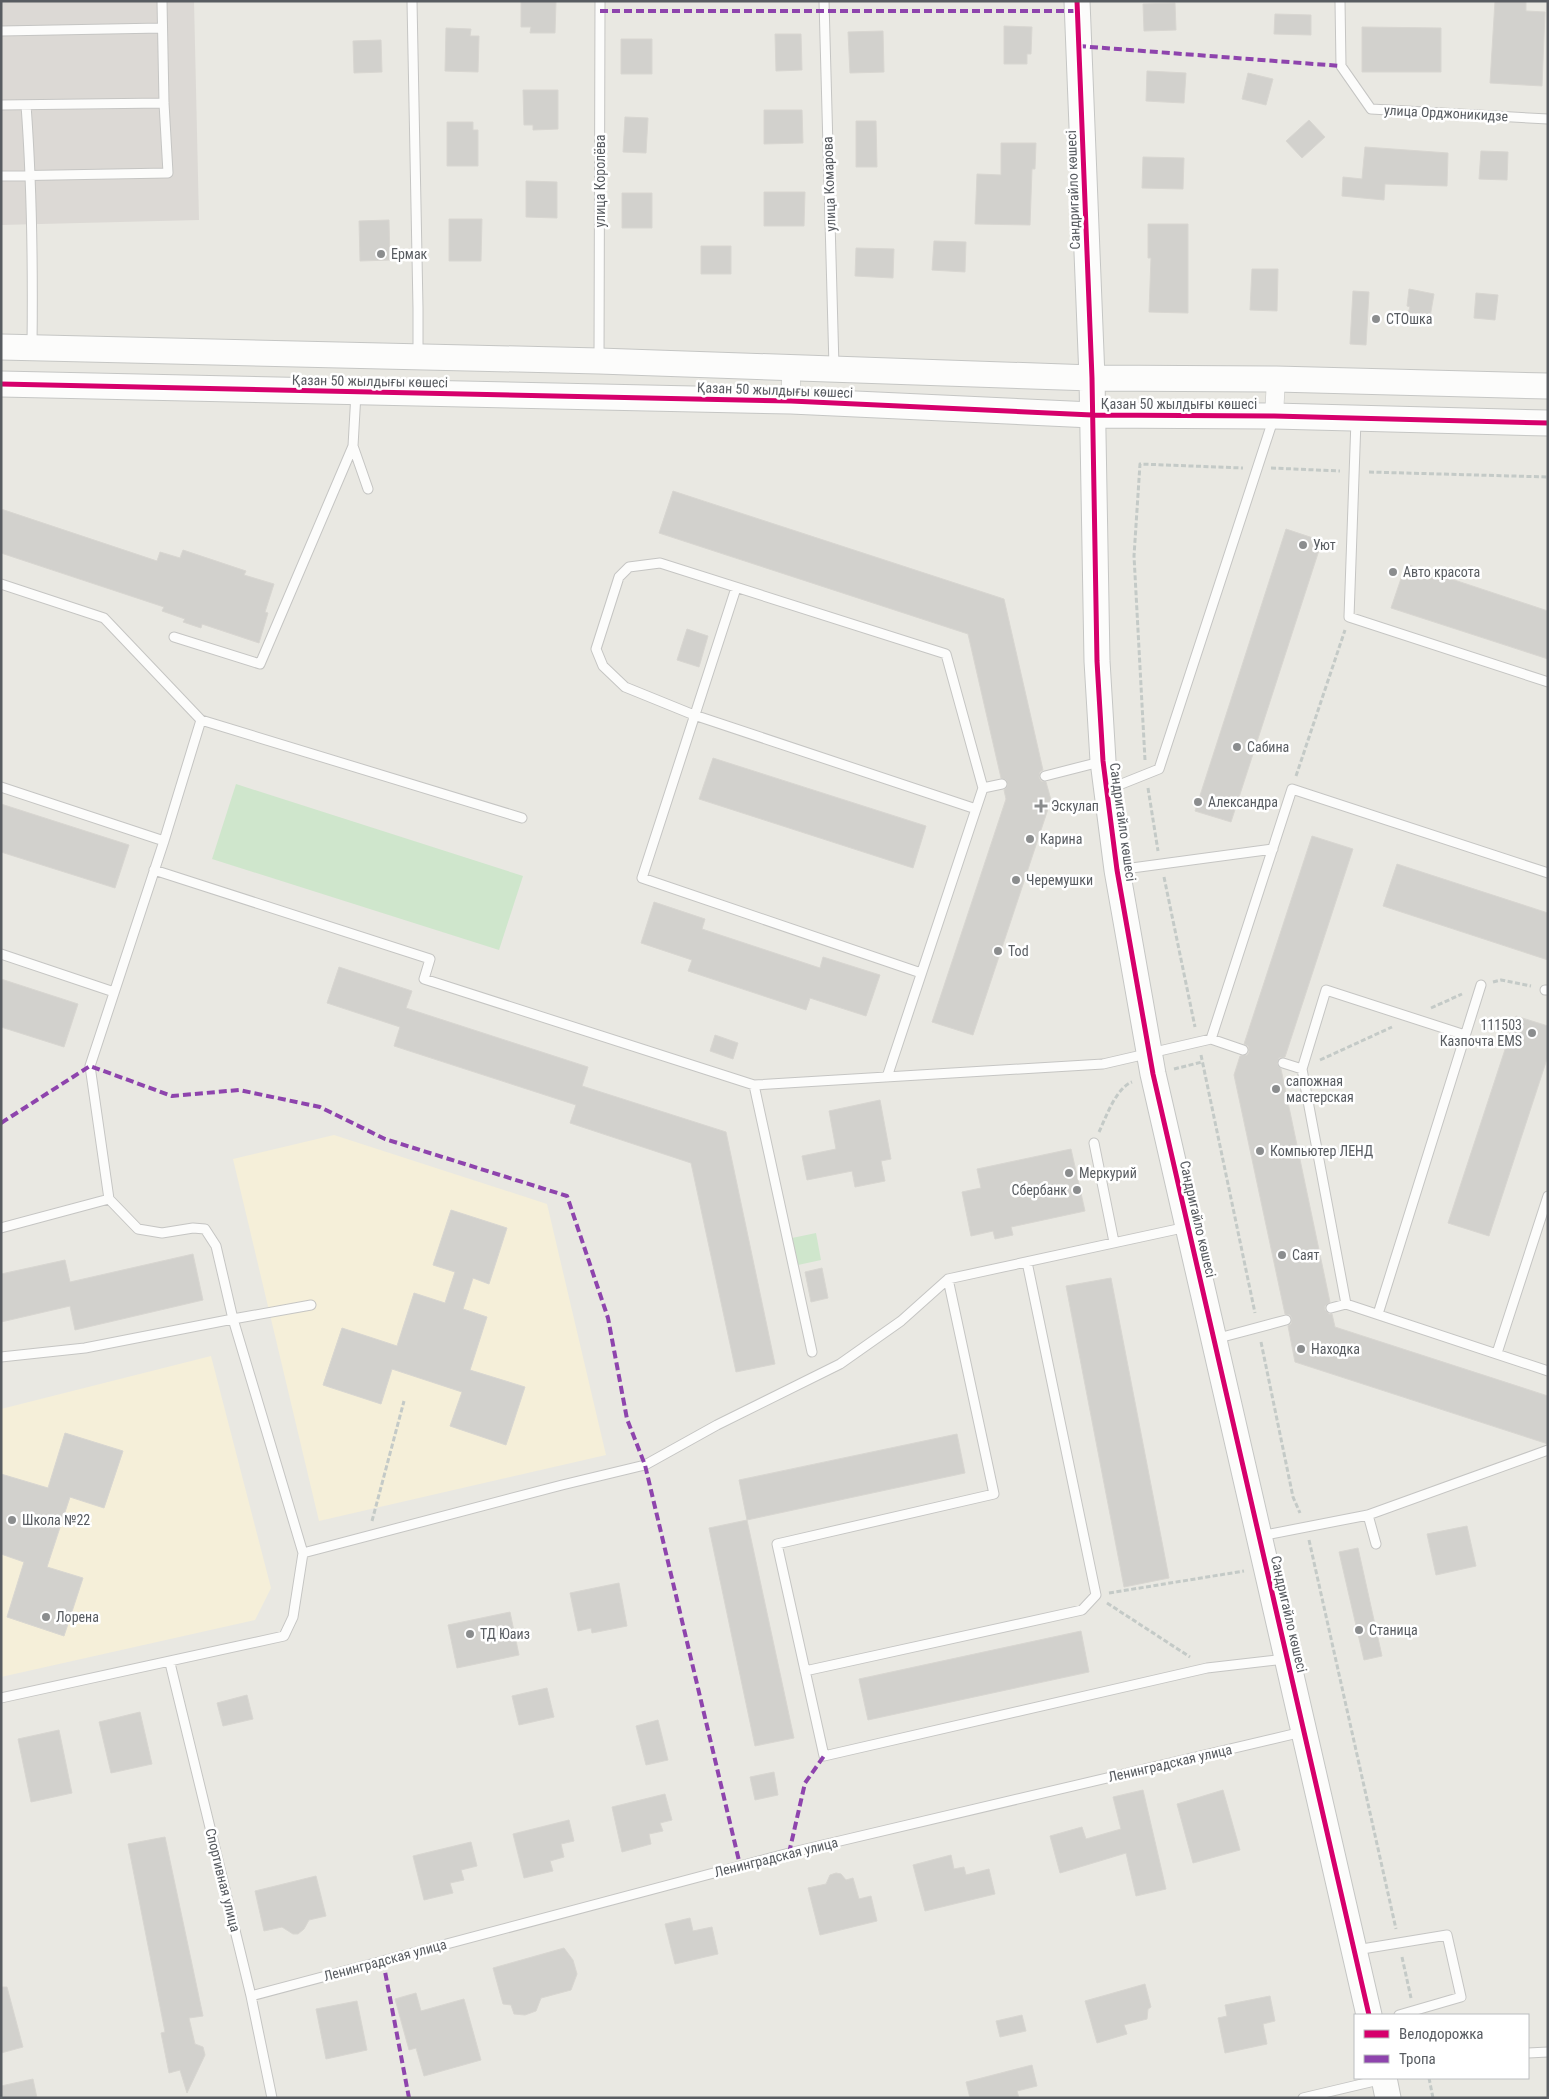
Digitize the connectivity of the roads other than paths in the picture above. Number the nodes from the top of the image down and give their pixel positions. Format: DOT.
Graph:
graph roads {
  1 [pos="162,1"];
  2 [pos="412,1"];
  3 [pos="600,1"];
  4 [pos="824,1"];
  5 [pos="1076,1"];
  6 [pos="1340,1"];
  7 [pos="162,28"];
  8 [pos="1,31"];
  9 [pos="164,103"];
  10 [pos="1,105"];
  11 [pos="26,105"];
  12 [pos="1548,119"];
  13 [pos="31,175"];
  14 [pos="1,176"];
  15 [pos="1,347"];
  16 [pos="32,347"];
  17 [pos="418,356"];
  18 [pos="599,361"];
  19 [pos="791,368"];
  20 [pos="834,368"];
  21 [pos="1092,378"];
  22 [pos="1276,379"];
  23 [pos="1,384"];
  24 [pos="1548,386"];
  25 [pos="356,392"];
  26 [pos="790,401"];
  27 [pos="1092,415"];
  28 [pos="1274,416"];
  29 [pos="1356,418"];
  30 [pos="1548,423"];
  31 [pos="352,446"];
  32 [pos="368,489"];
  33 [pos="1,584"];
  34 [pos="736,588"];
  35 [pos="174,636"];
  36 [pos="1548,682"];
  37 [pos="694,715"];
  38 [pos="201,720"];
  39 [pos="1103,761"];
  40 [pos="1045,776"];
  41 [pos="1002,784"];
  42 [pos="1,787"];
  43 [pos="983,788"];
  44 [pos="1107,790"];
  45 [pos="976,809"];
  46 [pos="522,818"];
  47 [pos="164,841"];
  48 [pos="1273,849"];
  49 [pos="154,870"];
  50 [pos="1117,870"];
  51 [pos="1548,873"];
  52 [pos="1,954"];
  53 [pos="921,974"];
  54 [pos="1481,985"];
  55 [pos="114,992"];
  56 [pos="1466,1036"];
  57 [pos="1211,1039"];
  58 [pos="1242,1050"];
  59 [pos="1284,1063"];
  60 [pos="1151,1064"];
  61 [pos="1302,1069"];
  62 [pos="887,1078"];
  63 [pos="754,1085"];
  64 [pos="1094,1143"];
  65 [pos="1548,1196"];
  66 [pos="109,1199"];
  67 [pos="1189,1227"];
  68 [pos="1,1228"];
  69 [pos="1114,1242"];
  70 [pos="1027,1262"];
  71 [pos="948,1279"];
  72 [pos="1346,1304"];
  73 [pos="311,1305"];
  74 [pos="1331,1308"];
  75 [pos="1378,1314"];
  76 [pos="233,1319"];
  77 [pos="1286,1320"];
  78 [pos="1214,1339"];
  79 [pos="812,1352"];
  80 [pos="1497,1353"];
  81 [pos="1,1357"];
  82 [pos="1548,1371"];
  83 [pos="1548,1450"];
  84 [pos="1368,1515"];
  85 [pos="1260,1536"];
  86 [pos="1376,1544"];
  87 [pos="303,1553"];
  88 [pos="1287,1659"];
  89 [pos="170,1663"];
  90 [pos="805,1671"];
  91 [pos="1,1698"];
  92 [pos="1304,1732"];
  93 [pos="1354,1950"];
  94 [pos="251,1996"];
  95 [pos="1369,2014"];
  96 [pos="1403,2014"];
  97 [pos="1548,2052"];
  98 [pos="1529,2053"];
  99 [pos="1386,2083"];
  100 [pos="272,2098"];
  101 [pos="1303,2098"];
  1 -- 7 [label="lane"];
  2 -- 17 [label="lane"];
  3 -- 18 [label="lane, улица Королёва"];
  4 -- 20 [label="lane, улица Комарова"];
  5 -- 21 [label="street, Сандригайло көшесі"];
  6 -- 12 [label="lane, улица Орджоникидзе"];
  7 -- 8 [label="lane"];
  7 -- 9 [label="lane"];
  9 -- 11 [label="lane"];
  9 -- 13 [label="lane"];
  10 -- 11 [label="lane"];
  11 -- 13 [label="lane"];
  13 -- 14 [label="lane"];
  13 -- 16 [label="lane"];
  15 -- 16 [label="street, Қазан 50 жылдығы көшесі"];
  16 -- 17 [label="street, Қазан 50 жылдығы көшесі"];
  17 -- 18 [label="street, Қазан 50 жылдығы көшесі"];
  18 -- 19 [label="street, Қазан 50 жылдығы көшесі"];
  19 -- 20 [label="street, Қазан 50 жылдығы көшесі"];
  19 -- 26 [label="street"];
  20 -- 21 [label="street, Қазан 50 жылдығы көшесі"];
  21 -- 22 [label="street, Қазан 50 жылдығы көшесі"];
  21 -- 27 [label="street, Сандригайло көшесі"];
  22 -- 24 [label="street, Қазан 50 жылдығы көшесі"];
  22 -- 28 [label="street"];
  23 -- 25 [label="street, Қазан 50 жылдығы көшесі"];
  25 -- 26 [label="street, Қазан 50 жылдығы көшесі"];
  25 -- 31 [label="lane"];
  26 -- 27 [label="street, Қазан 50 жылдығы көшесі"];
  27 -- 28 [label="street, Қазан 50 жылдығы көшесі"];
  27 -- 39 [label="street, Сандригайло көшесі"];
  28 -- 29 [label="street, Қазан 50 жылдығы көшесі"];
  28 -- 44 [label="lane"];
  29 -- 30 [label="street, Қазан 50 жылдығы көшесі"];
  29 -- 36 [label="lane"];
  31 -- 32 [label="lane"];
  31 -- 35 [label="lane"];
  33 -- 38 [label="lane"];
  34 -- 37 [label="lane"];
  34 -- 37 [label="lane"];
  34 -- 43 [label="lane"];
  37 -- 45 [label="lane"];
  37 -- 53 [label="lane"];
  38 -- 46 [label="lane"];
  38 -- 47 [label="lane"];
  39 -- 40 [label="lane"];
  39 -- 44 [label="street, Сандригайло көшесі"];
  41 -- 43 [label="lane"];
  42 -- 47 [label="lane"];
  43 -- 45 [label="lane"];
  44 -- 50 [label="street, Сандригайло көшесі"];
  45 -- 53 [label="lane"];
  47 -- 49 [label="lane"];
  48 -- 50 [label="lane"];
  48 -- 51 [label="lane"];
  48 -- 57 [label="lane"];
  49 -- 55 [label="lane"];
  49 -- 63 [label="lane"];
  50 -- 60 [label="street, Сандригайло көшесі"];
  52 -- 55 [label="lane"];
  53 -- 62 [label="lane"];
  54 -- 56 [label="lane"];
  55 -- 66 [label="lane"];
  56 -- 61 [label="lane"];
  56 -- 75 [label="lane"];
  57 -- 58 [label="lane"];
  57 -- 60 [label="lane"];
  59 -- 61 [label="lane"];
  60 -- 62 [label="lane"];
  60 -- 67 [label="street, Сандригайло көшесі"];
  61 -- 72 [label="lane"];
  62 -- 63 [label="lane"];
  63 -- 79 [label="lane"];
  64 -- 69 [label="lane"];
  65 -- 80 [label="lane"];
  66 -- 68 [label="lane"];
  66 -- 76 [label="lane"];
  67 -- 69 [label="lane"];
  67 -- 78 [label="street, Сандригайло көшесі"];
  69 -- 70 [label="lane"];
  70 -- 71 [label="lane"];
  70 -- 90 [label="lane"];
  71 -- 87 [label="lane"];
  71 -- 90 [label="lane"];
  72 -- 74 [label="lane"];
  72 -- 75 [label="lane"];
  73 -- 76 [label="lane"];
  75 -- 80 [label="lane"];
  76 -- 81 [label="lane"];
  76 -- 87 [label="lane"];
  77 -- 78 [label="lane"];
  78 -- 85 [label="street, Сандригайло көшесі"];
  80 -- 82 [label="lane"];
  83 -- 84 [label="lane"];
  84 -- 85 [label="lane"];
  84 -- 86 [label="lane"];
  85 -- 88 [label="street, Сандригайло көшесі"];
  87 -- 89 [label="lane"];
  88 -- 90 [label="lane"];
  88 -- 92 [label="street, Сандригайло көшесі"];
  89 -- 91 [label="lane"];
  89 -- 94 [label="lane, Спортивная улица"];
  92 -- 93 [label="street, Сандригайло көшесі"];
  92 -- 94 [label="lane, Ленинградская улица"];
  93 -- 95 [label="street, Сандригайло көшесі"];
  93 -- 96 [label="lane"];
  94 -- 100 [label="lane, Спортивная улица"];
  97 -- 98 [label="lane"];
  99 -- 101 [label="lane"];
}
